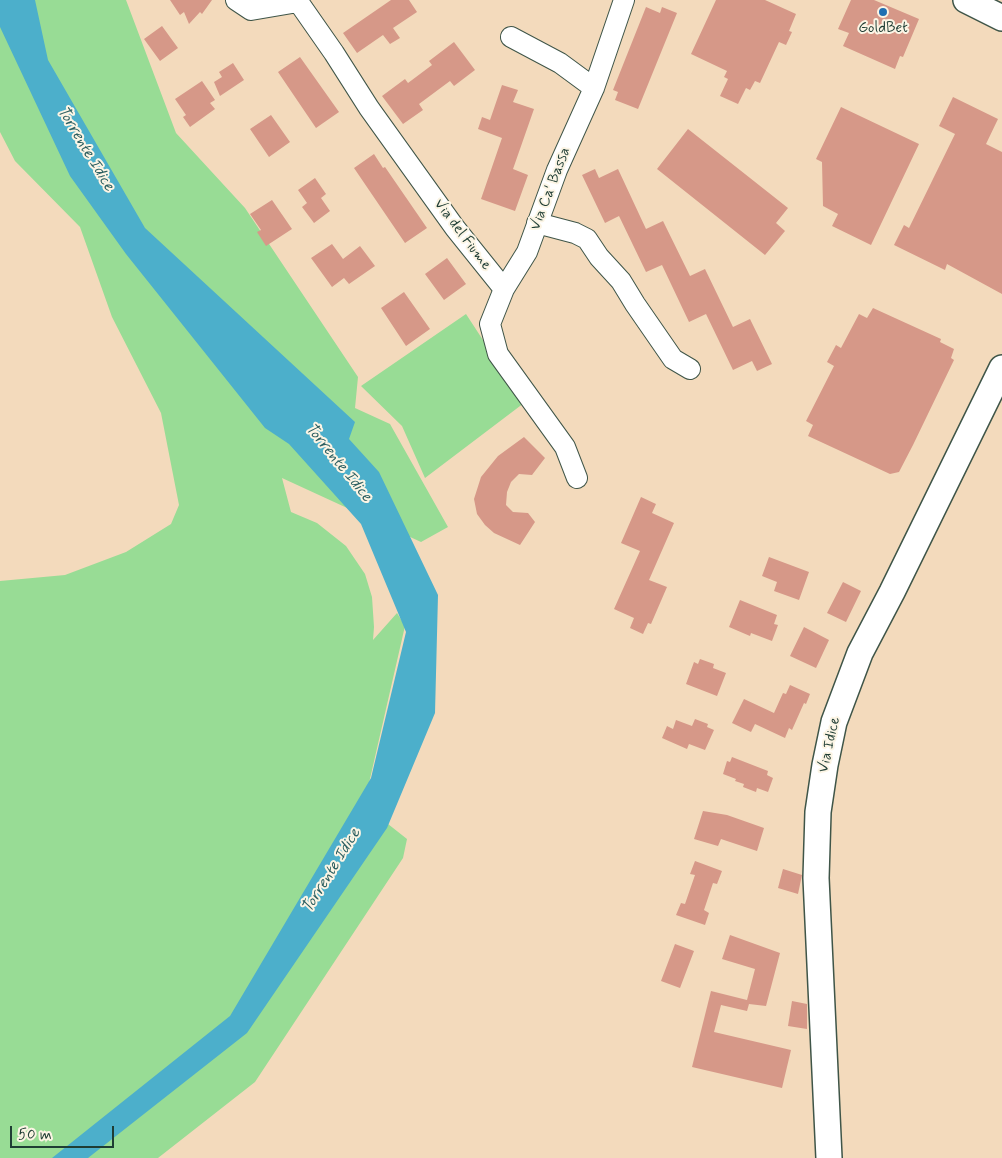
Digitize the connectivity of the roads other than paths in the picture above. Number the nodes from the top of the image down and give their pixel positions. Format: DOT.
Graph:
graph roads {
  1 [pos="236,0"];
  2 [pos="624,0"];
  3 [pos="966,0"];
  4 [pos="297,1"];
  5 [pos="998,14"];
  6 [pos="511,37"];
  7 [pos="594,88"];
  8 [pos="537,223"];
  9 [pos="504,289"];
  10 [pos="1002,368"];
  11 [pos="690,369"];
  12 [pos="578,478"];
  13 [pos="829,1158"];
  1 -- 4 [label="street, Via del Fiume"];
  2 -- 7 [label="street, Via Ca' Bassa"];
  3 -- 5 [label="main road"];
  4 -- 9 [label="street, Via del Fiume"];
  6 -- 7 [label="street"];
  7 -- 8 [label="street, Via Ca' Bassa"];
  8 -- 9 [label="street, Via Ca' Bassa"];
  8 -- 11 [label="street"];
  9 -- 12 [label="street"];
  10 -- 13 [label="main road, Via Idice"];
}
